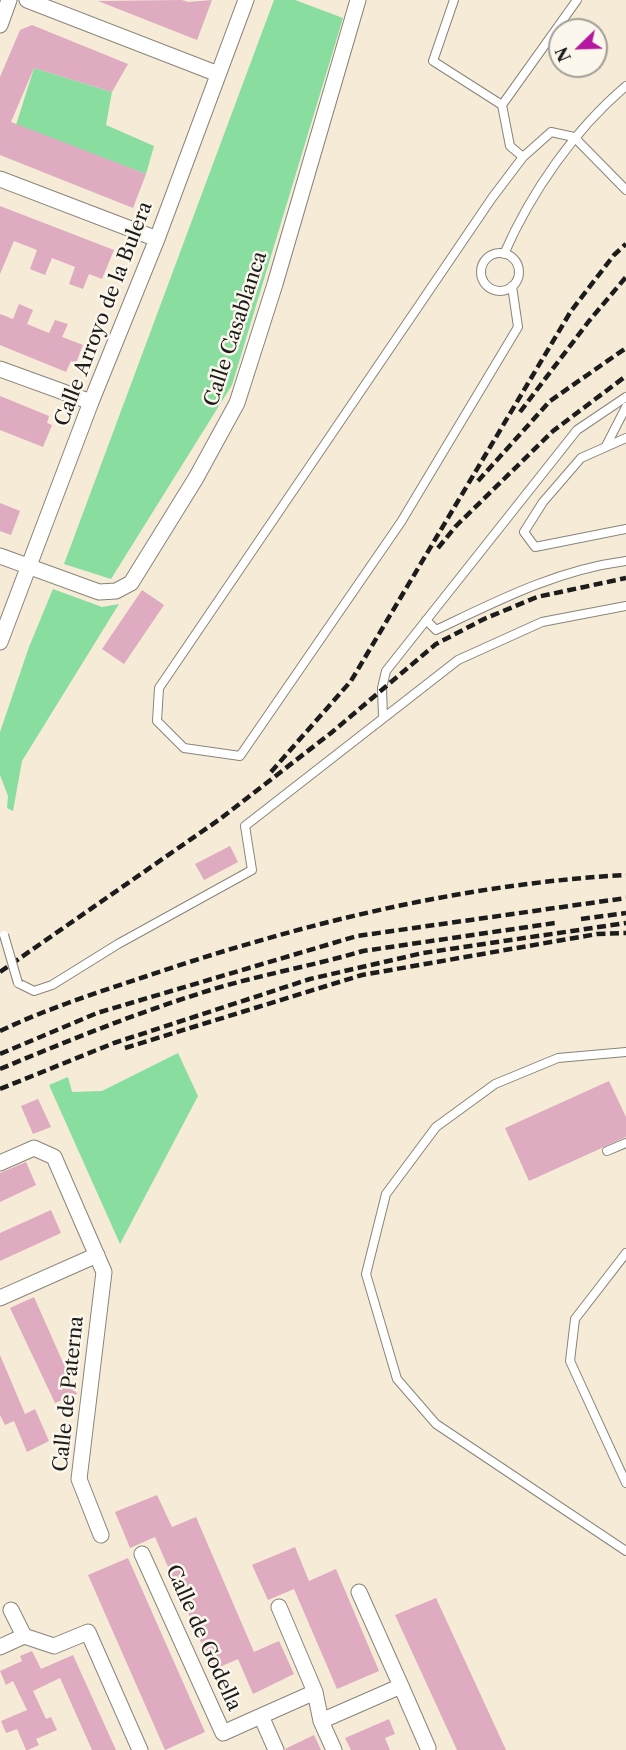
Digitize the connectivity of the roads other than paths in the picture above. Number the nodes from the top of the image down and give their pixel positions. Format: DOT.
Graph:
graph roads {
  1 [pos="9,0"];
  2 [pos="27,0"];
  3 [pos="246,0"];
  4 [pos="358,0"];
  5 [pos="454,0"];
  6 [pos="577,0"];
  7 [pos="0,25"];
  8 [pos="218,74"];
  9 [pos="626,86"];
  10 [pos="502,105"];
  11 [pos="574,137"];
  12 [pos="523,157"];
  13 [pos="0,179"];
  14 [pos="626,190"];
  15 [pos="157,239"];
  16 [pos="504,254"];
  17 [pos="512,286"];
  18 [pos="0,369"];
  19 [pos="626,396"];
  20 [pos="91,402"];
  21 [pos="626,407"];
  22 [pos="626,438"];
  23 [pos="606,446"];
  24 [pos="626,529"];
  25 [pos="0,556"];
  26 [pos="626,561"];
  27 [pos="28,566"];
  28 [pos="626,606"];
  29 [pos="426,620"];
  30 [pos="0,642"];
  31 [pos="382,717"];
  32 [pos="4,935"];
  33 [pos="626,1052"];
  34 [pos="626,1143"];
  35 [pos="607,1151"];
  36 [pos="0,1163"];
  37 [pos="626,1253"];
  38 [pos="97,1255"];
  39 [pos="0,1298"];
  40 [pos="626,1483"];
  41 [pos="101,1535"];
  42 [pos="626,1551"];
  43 [pos="142,1554"];
  44 [pos="359,1592"];
  45 [pos="279,1607"];
  46 [pos="11,1610"];
  47 [pos="24,1636"];
  48 [pos="0,1647"];
  49 [pos="401,1686"];
  50 [pos="315,1692"];
  51 [pos="261,1716"];
  52 [pos="321,1722"];
  53 [pos="428,1748"];
  54 [pos="140,1750"];
  55 [pos="276,1750"];
  56 [pos="334,1750"];
  1 -- 7 [label="street"];
  2 -- 8 [label="street"];
  3 -- 8 [label="street, Calle Arroyo de la Bulera"];
  4 -- 27 [label="street, Calle Casablanca"];
  5 -- 10 [label="lane"];
  6 -- 10 [label="lane"];
  8 -- 15 [label="street, Calle Arroyo de la Bulera"];
  9 -- 11 [label="lane"];
  10 -- 12 [label="lane"];
  11 -- 12 [label="lane"];
  11 -- 14 [label="lane"];
  11 -- 16 [label="lane"];
  12 -- 17 [label="lane"];
  13 -- 15 [label="street"];
  15 -- 20 [label="street, Calle Arroyo de la Bulera"];
  16 -- 17 [label="lane"];
  16 -- 17 [label="lane"];
  18 -- 20 [label="street"];
  19 -- 29 [label="lane"];
  20 -- 27 [label="street, Calle Arroyo de la Bulera"];
  21 -- 23 [label="lane"];
  22 -- 23 [label="lane"];
  23 -- 24 [label="lane"];
  25 -- 27 [label="street, Calle Casablanca"];
  26 -- 29 [label="lane"];
  27 -- 30 [label="street, Calle Arroyo de la Bulera"];
  28 -- 31 [label="lane"];
  29 -- 31 [label="lane"];
  31 -- 32 [label="lane, bridge"];
  33 -- 42 [label="lane"];
  34 -- 35 [label="lane"];
  36 -- 38 [label="street, Calle de Paterna"];
  37 -- 40 [label="lane"];
  38 -- 39 [label="street"];
  38 -- 41 [label="street, Calle de Paterna"];
  43 -- 51 [label="street, Calle de Godella"];
  44 -- 49 [label="street"];
  45 -- 50 [label="street"];
  46 -- 47 [label="street"];
  47 -- 48 [label="street"];
  47 -- 54 [label="street"];
  49 -- 52 [label="street"];
  49 -- 53 [label="street"];
  50 -- 51 [label="street, Calle de Godella"];
  50 -- 52 [label="street"];
  51 -- 55 [label="street, Calle de Godella"];
  52 -- 56 [label="street"];
}
